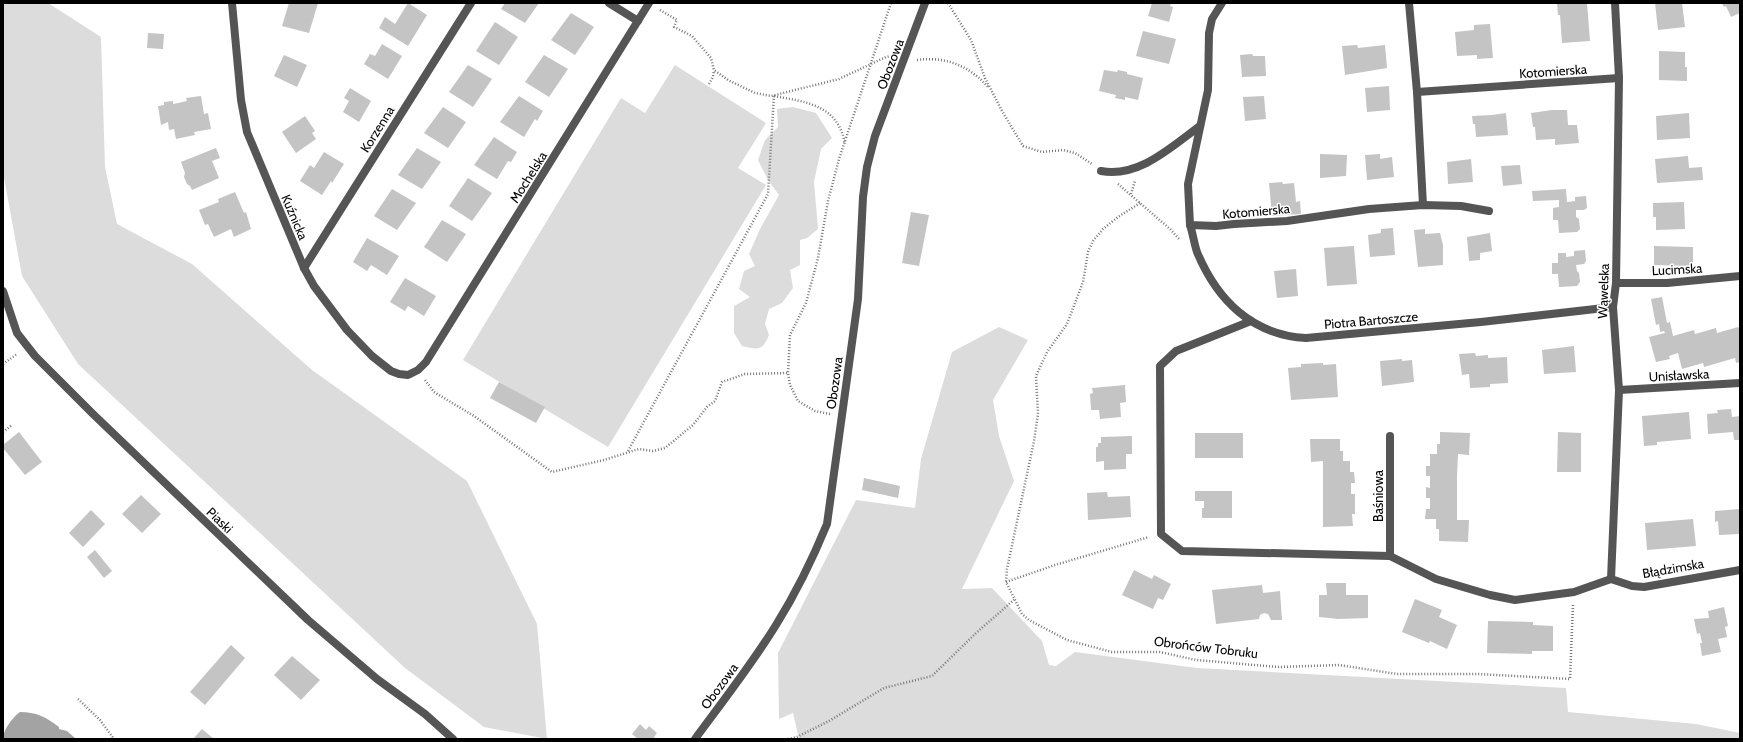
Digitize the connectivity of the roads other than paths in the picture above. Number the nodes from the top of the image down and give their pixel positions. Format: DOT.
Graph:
graph roads {
  1 [pos="232,3"];
  2 [pos="471,3"];
  3 [pos="609,3"];
  4 [pos="649,3"];
  5 [pos="925,3"];
  6 [pos="1222,3"];
  7 [pos="1409,3"];
  8 [pos="1615,3"];
  9 [pos="638,22"];
  10 [pos="1619,78"];
  11 [pos="1416,92"];
  12 [pos="1200,126"];
  13 [pos="1101,170"];
  14 [pos="1423,205"];
  15 [pos="1489,211"];
  16 [pos="1190,225"];
  17 [pos="304,268"];
  18 [pos="1740,276"];
  19 [pos="1616,283"];
  20 [pos="3,291"];
  21 [pos="1613,307"];
  22 [pos="1251,321"];
  23 [pos="418,370"];
  24 [pos="1740,383"];
  25 [pos="1619,390"];
  26 [pos="1390,436"];
  27 [pos="1390,556"];
  28 [pos="1740,570"];
  29 [pos="1611,579"];
  30 [pos="453,739"];
  31 [pos="695,739"];
  1 -- 17 [label="street, Kuźnicka"];
  2 -- 17 [label="street, Korzenna"];
  3 -- 9 [label="street"];
  4 -- 9 [label="street, Mochelska"];
  5 -- 31 [label="street, Obozowa"];
  6 -- 12 [label="street"];
  7 -- 11 [label="street"];
  8 -- 10 [label="street, Wąwelska"];
  9 -- 23 [label="street, Mochelska"];
  10 -- 11 [label="street, Kotomierska"];
  10 -- 19 [label="street, Wąwelska"];
  11 -- 14 [label="street"];
  12 -- 13 [label="street"];
  12 -- 16 [label="street"];
  14 -- 15 [label="street, Kotomierska"];
  14 -- 16 [label="street, Kotomierska"];
  16 -- 22 [label="street, Piotra Bartoszcze"];
  17 -- 23 [label="street, Kuźnicka"];
  18 -- 19 [label="street, Lucimska"];
  19 -- 21 [label="street, Wąwelska"];
  20 -- 30 [label="street, Piaski"];
  21 -- 22 [label="street, Piotra Bartoszcze"];
  21 -- 25 [label="street, Wąwelska"];
  22 -- 27 [label="street"];
  24 -- 25 [label="street, Unisławska"];
  25 -- 29 [label="street, Wąwelska"];
  26 -- 27 [label="street, Baśniowa"];
  27 -- 29 [label="street"];
  28 -- 29 [label="street, Błądzimska"];
}
